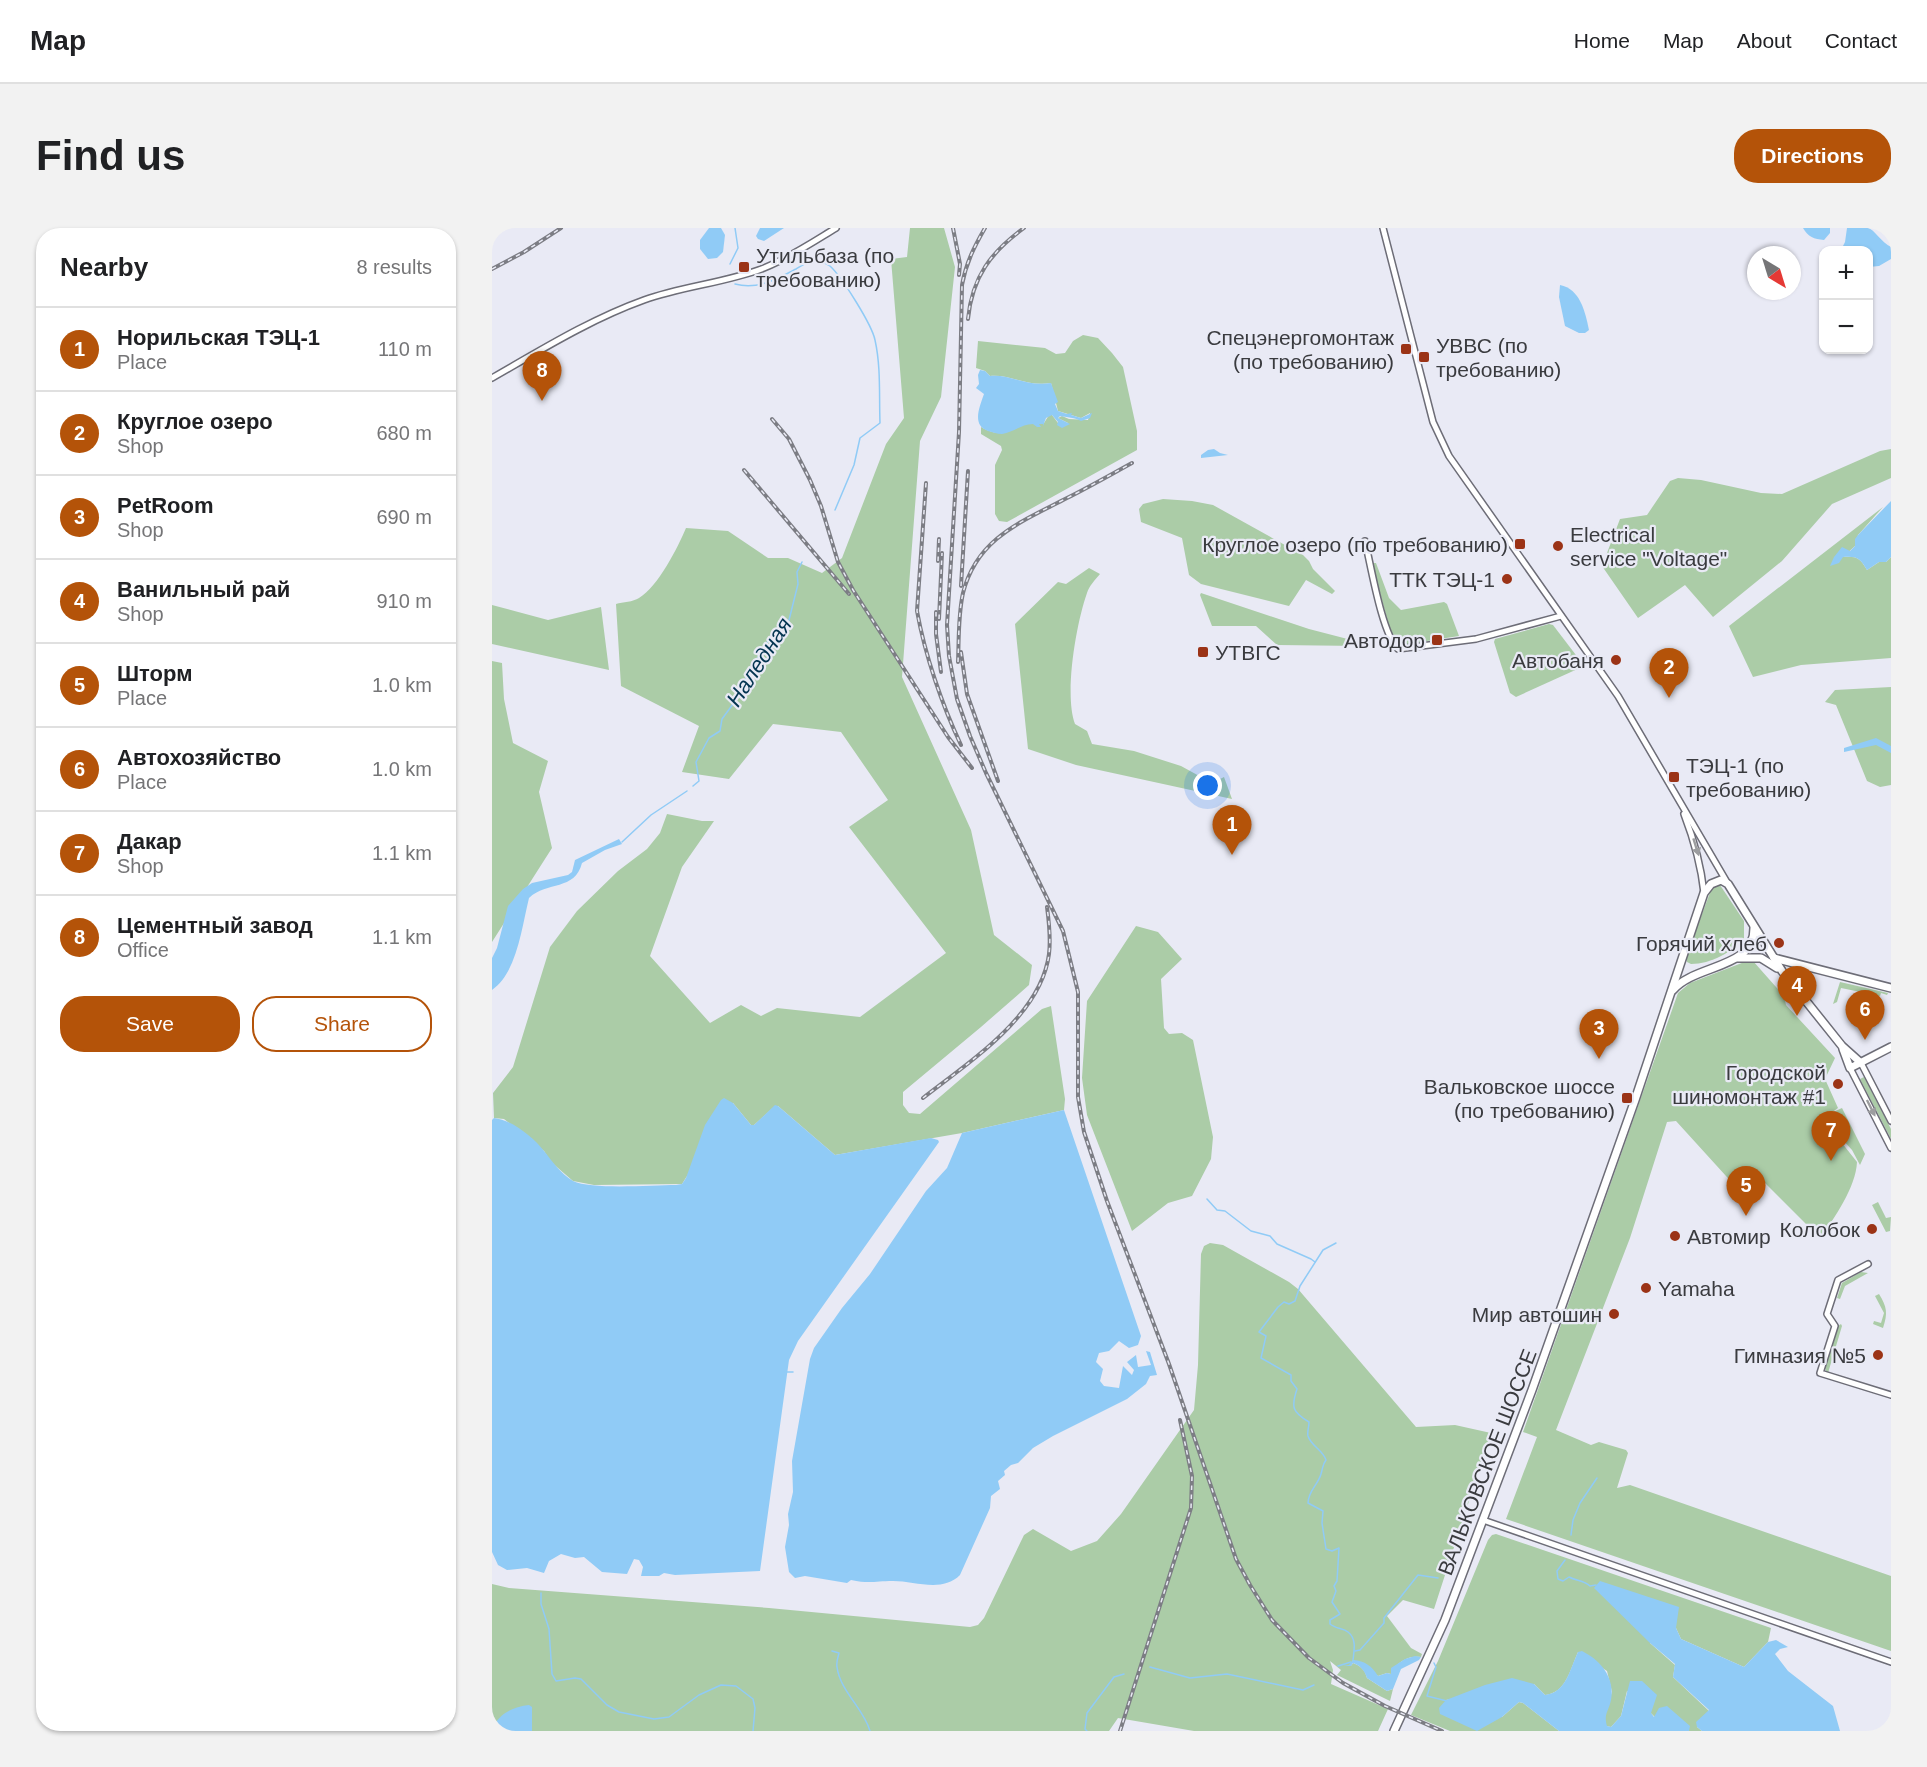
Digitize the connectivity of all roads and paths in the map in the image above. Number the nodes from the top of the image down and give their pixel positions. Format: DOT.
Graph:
graph roads {
  1 [pos="836,228"];
  2 [pos="1383,228"];
  3 [pos="492,378"];
  4 [pos="1365,541"];
  5 [pos="1561,616"];
  6 [pos="1680,804"];
  7 [pos="1727,881"];
  8 [pos="1704,893"];
  9 [pos="1754,926"];
  10 [pos="1737,958"];
  11 [pos="1774,958"];
  12 [pos="1682,960"];
  13 [pos="1782,971"];
  14 [pos="1691,974"];
  15 [pos="1891,988"];
  16 [pos="1672,992"];
  17 [pos="1842,1047"];
  18 [pos="1891,1047"];
  19 [pos="1861,1063"];
  20 [pos="1850,1068"];
  21 [pos="1891,1120"];
  22 [pos="1891,1148"];
  23 [pos="1868,1264"];
  24 [pos="1891,1395"];
  25 [pos="1483,1520"];
  26 [pos="1891,1662"];
  27 [pos="1394,1731"];
  1 -- 3 [label="street"];
  2 -- 5 [label="street"];
  4 -- 5 [label="street"];
  5 -- 6 [label="street"];
  6 -- 7 [label="street"];
  6 -- 8 [label="street, ВАЛЬКОВСКОЕ ШОССЕ, one-way"];
  7 -- 8 [label="main road, ВАЛЬКОВСКОЕ ШОССЕ"];
  7 -- 9 [label="main road"];
  8 -- 12 [label="main road, ВАЛЬКОВСКОЕ ШОССЕ"];
  9 -- 10 [label="main road"];
  9 -- 11 [label="main road"];
  10 -- 13 [label="main road"];
  10 -- 14 [label="main road"];
  11 -- 13 [label="main road"];
  11 -- 15 [label="main road"];
  12 -- 14 [label="main road"];
  12 -- 16 [label="main road, ВАЛЬКОВСКОЕ ШОССЕ"];
  13 -- 17 [label="main road"];
  14 -- 16 [label="main road"];
  16 -- 25 [label="main road, ВАЛЬКОВСКОЕ ШОССЕ"];
  17 -- 19 [label="main road"];
  17 -- 20 [label="main road"];
  18 -- 19 [label="main road"];
  19 -- 20 [label="main road"];
  19 -- 21 [label="street"];
  20 -- 22 [label="street, one-way"];
  23 -- 24 [label="street"];
  25 -- 26 [label="street"];
  25 -- 27 [label="main road, ВАЛЬКОВСКОЕ ШОССЕ"];
}
